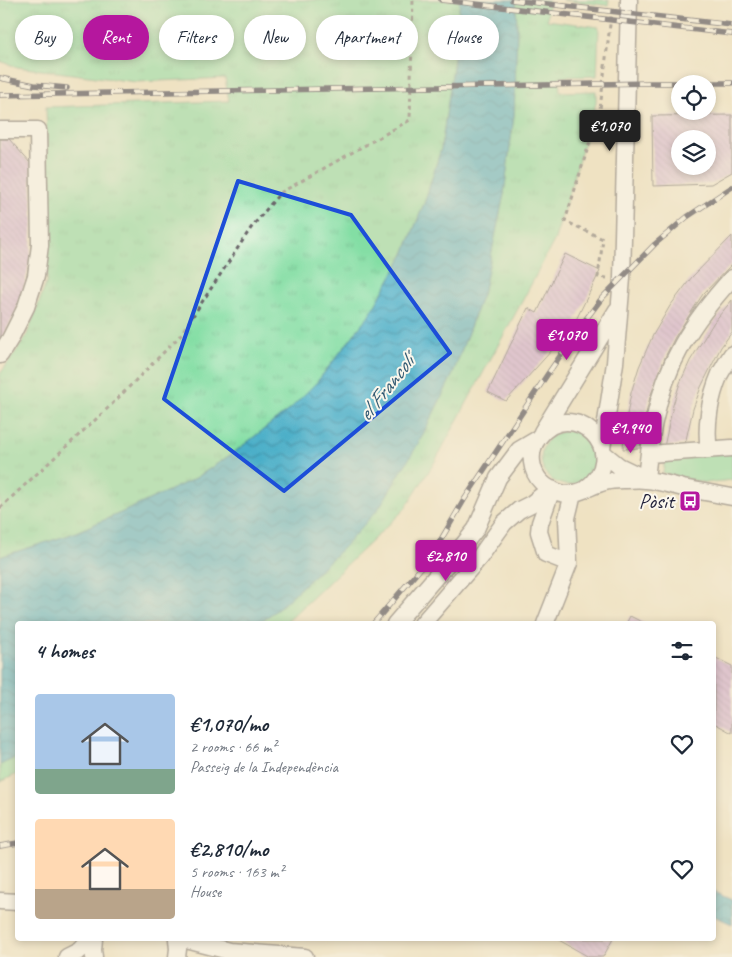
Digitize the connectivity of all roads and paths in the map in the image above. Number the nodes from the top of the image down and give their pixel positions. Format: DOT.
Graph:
graph roads {
  1 [pos="413,0"];
  2 [pos="630,0"];
  3 [pos="611,9"];
  4 [pos="0,130"];
  5 [pos="622,278"];
  6 [pos="732,278"];
  7 [pos="620,306"];
  8 [pos="732,354"];
  9 [pos="0,355"];
  10 [pos="539,437"];
  11 [pos="732,448"];
  12 [pos="602,450"];
  13 [pos="709,450"];
  14 [pos="649,454"];
  15 [pos="646,479"];
  16 [pos="551,489"];
  17 [pos="579,492"];
  18 [pos="732,497"];
  19 [pos="0,508"];
  20 [pos="476,529"];
  21 [pos="488,546"];
  22 [pos="569,563"];
  23 [pos="398,621"];
  24 [pos="425,621"];
  25 [pos="546,621"];
  26 [pos="0,900"];
  27 [pos="15,902"];
  28 [pos="88,941"];
  29 [pos="94,941"];
  30 [pos="177,941"];
  31 [pos="190,941"];
  32 [pos="229,951"];
  33 [pos="67,957"];
  34 [pos="94,957"];
  35 [pos="177,957"];
  36 [pos="204,957"];
  37 [pos="305,957"];
  1 -- 19 [label="path"];
  2 -- 5 [label="street"];
  3 -- 5 [label="path"];
  4 -- 9 [label="street"];
  5 -- 7 [label="street"];
  6 -- 14 [label="street"];
  7 -- 10 [label="street"];
  7 -- 12 [label="street"];
  8 -- 13 [label="street"];
  10 -- 12 [label="street"];
  10 -- 16 [label="street"];
  10 -- 20 [label="street"];
  11 -- 13 [label="street"];
  12 -- 15 [label="street"];
  12 -- 17 [label="street"];
  13 -- 14 [label="street"];
  14 -- 15 [label="street"];
  15 -- 17 [label="street"];
  15 -- 18 [label="street"];
  16 -- 17 [label="street"];
  16 -- 21 [label="street"];
  16 -- 22 [label="street"];
  17 -- 22 [label="street"];
  20 -- 21 [label="street"];
  20 -- 23 [label="street"];
  21 -- 24 [label="street"];
  22 -- 25 [label="street"];
  26 -- 27 [label="street"];
  28 -- 33 [label="street"];
  29 -- 34 [label="street"];
  30 -- 35 [label="street"];
  31 -- 32 [label="street"];
  32 -- 36 [label="street"];
  32 -- 37 [label="street"];
}
